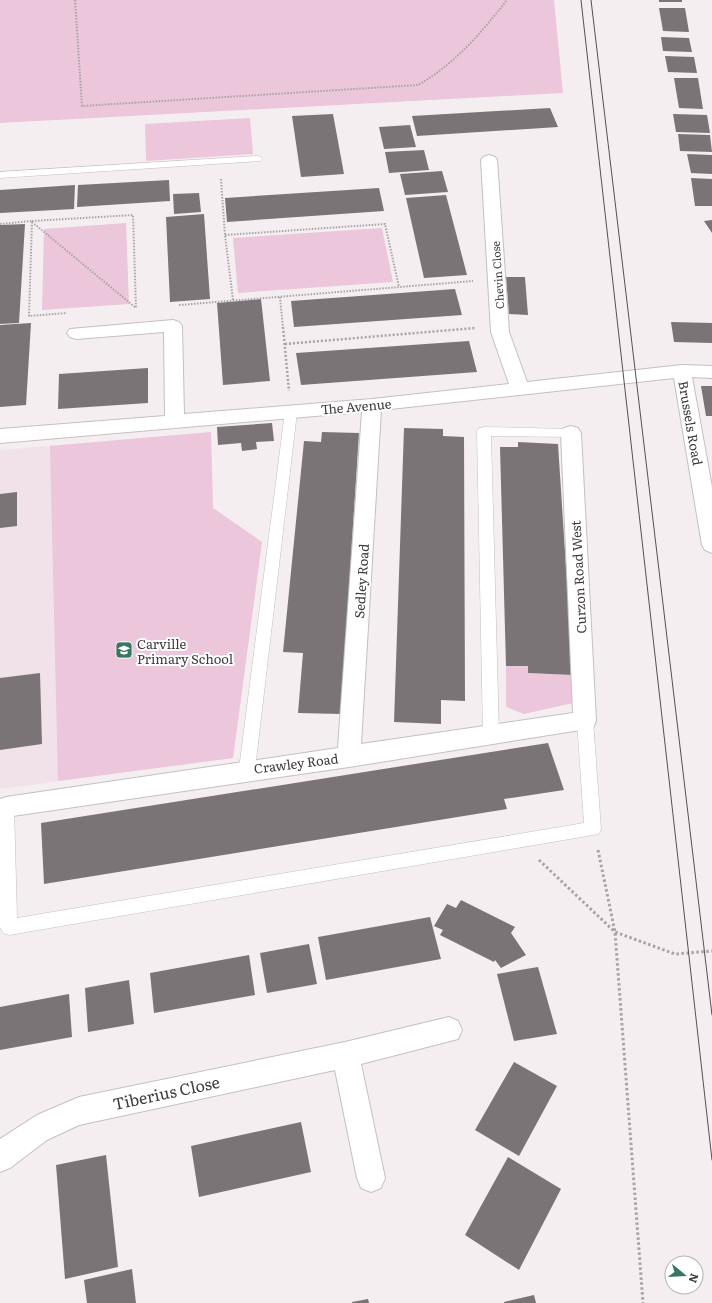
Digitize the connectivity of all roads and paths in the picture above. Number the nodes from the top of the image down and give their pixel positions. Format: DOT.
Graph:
graph roads {
  1 [pos="75,0"];
  2 [pos="507,0"];
  3 [pos="257,159"];
  4 [pos="489,160"];
  5 [pos="220,162"];
  6 [pos="0,176"];
  7 [pos="32,221"];
  8 [pos="0,224"];
  9 [pos="225,235"];
  10 [pos="497,279"];
  11 [pos="399,287"];
  12 [pos="280,296"];
  13 [pos="233,300"];
  14 [pos="128,308"];
  15 [pos="136,308"];
  16 [pos="67,313"];
  17 [pos="173,326"];
  18 [pos="500,326"];
  19 [pos="76,333"];
  20 [pos="284,344"];
  21 [pos="682,371"];
  22 [pos="712,372"];
  23 [pos="520,388"];
  24 [pos="372,405"];
  25 [pos="291,412"];
  26 [pos="175,421"];
  27 [pos="571,434"];
  28 [pos="0,436"];
  29 [pos="712,545"];
  30 [pos="586,721"];
  31 [pos="490,735"];
  32 [pos="349,757"];
  33 [pos="247,769"];
  34 [pos="6,807"];
  35 [pos="593,829"];
  36 [pos="520,842"];
  37 [pos="615,932"];
  38 [pos="712,951"];
  39 [pos="449,1030"];
  40 [pos="345,1055"];
  41 [pos="0,1158"];
  42 [pos="371,1178"];
  43 [pos="643,1303"];
  1 -- 2 [label="path"];
  3 -- 5 [label="lane"];
  4 -- 10 [label="street, Chevin Close"];
  5 -- 6 [label="lane"];
  5 -- 9 [label="path"];
  7 -- 8 [label="path"];
  7 -- 15 [label="path"];
  7 -- 15 [label="path"];
  7 -- 16 [label="path"];
  9 -- 11 [label="path"];
  9 -- 13 [label="path"];
  10 -- 11 [label="path"];
  10 -- 18 [label="street, Chevin Close"];
  11 -- 12 [label="path"];
  12 -- 13 [label="path"];
  12 -- 20 [label="path"];
  13 -- 17 [label="path"];
  14 -- 15 [label="path"];
  17 -- 19 [label="street"];
  17 -- 26 [label="street"];
  18 -- 20 [label="path"];
  18 -- 23 [label="street, Chevin Close"];
  20 -- 25 [label="path"];
  21 -- 22 [label="street, The Avenue"];
  21 -- 23 [label="street, The Avenue"];
  21 -- 29 [label="street, Brussels Road"];
  23 -- 24 [label="street, The Avenue"];
  24 -- 25 [label="street, The Avenue"];
  24 -- 32 [label="street, Sedley Road"];
  25 -- 26 [label="street, The Avenue"];
  25 -- 33 [label="lane"];
  26 -- 28 [label="street, The Avenue"];
  27 -- 30 [label="street, Curzon Road West"];
  27 -- 31 [label="lane"];
  30 -- 31 [label="street, Crawley Road"];
  30 -- 35 [label="lane"];
  31 -- 32 [label="street, Crawley Road"];
  32 -- 33 [label="street, Crawley Road"];
  33 -- 34 [label="street, Crawley Road"];
  34 -- 36 [label="lane"];
  35 -- 36 [label="lane"];
  35 -- 37 [label="path"];
  36 -- 37 [label="path"];
  37 -- 38 [label="path"];
  37 -- 43 [label="path"];
  39 -- 40 [label="street, Tiberius Close"];
  40 -- 41 [label="street, Tiberius Close"];
  40 -- 42 [label="street"];
}
